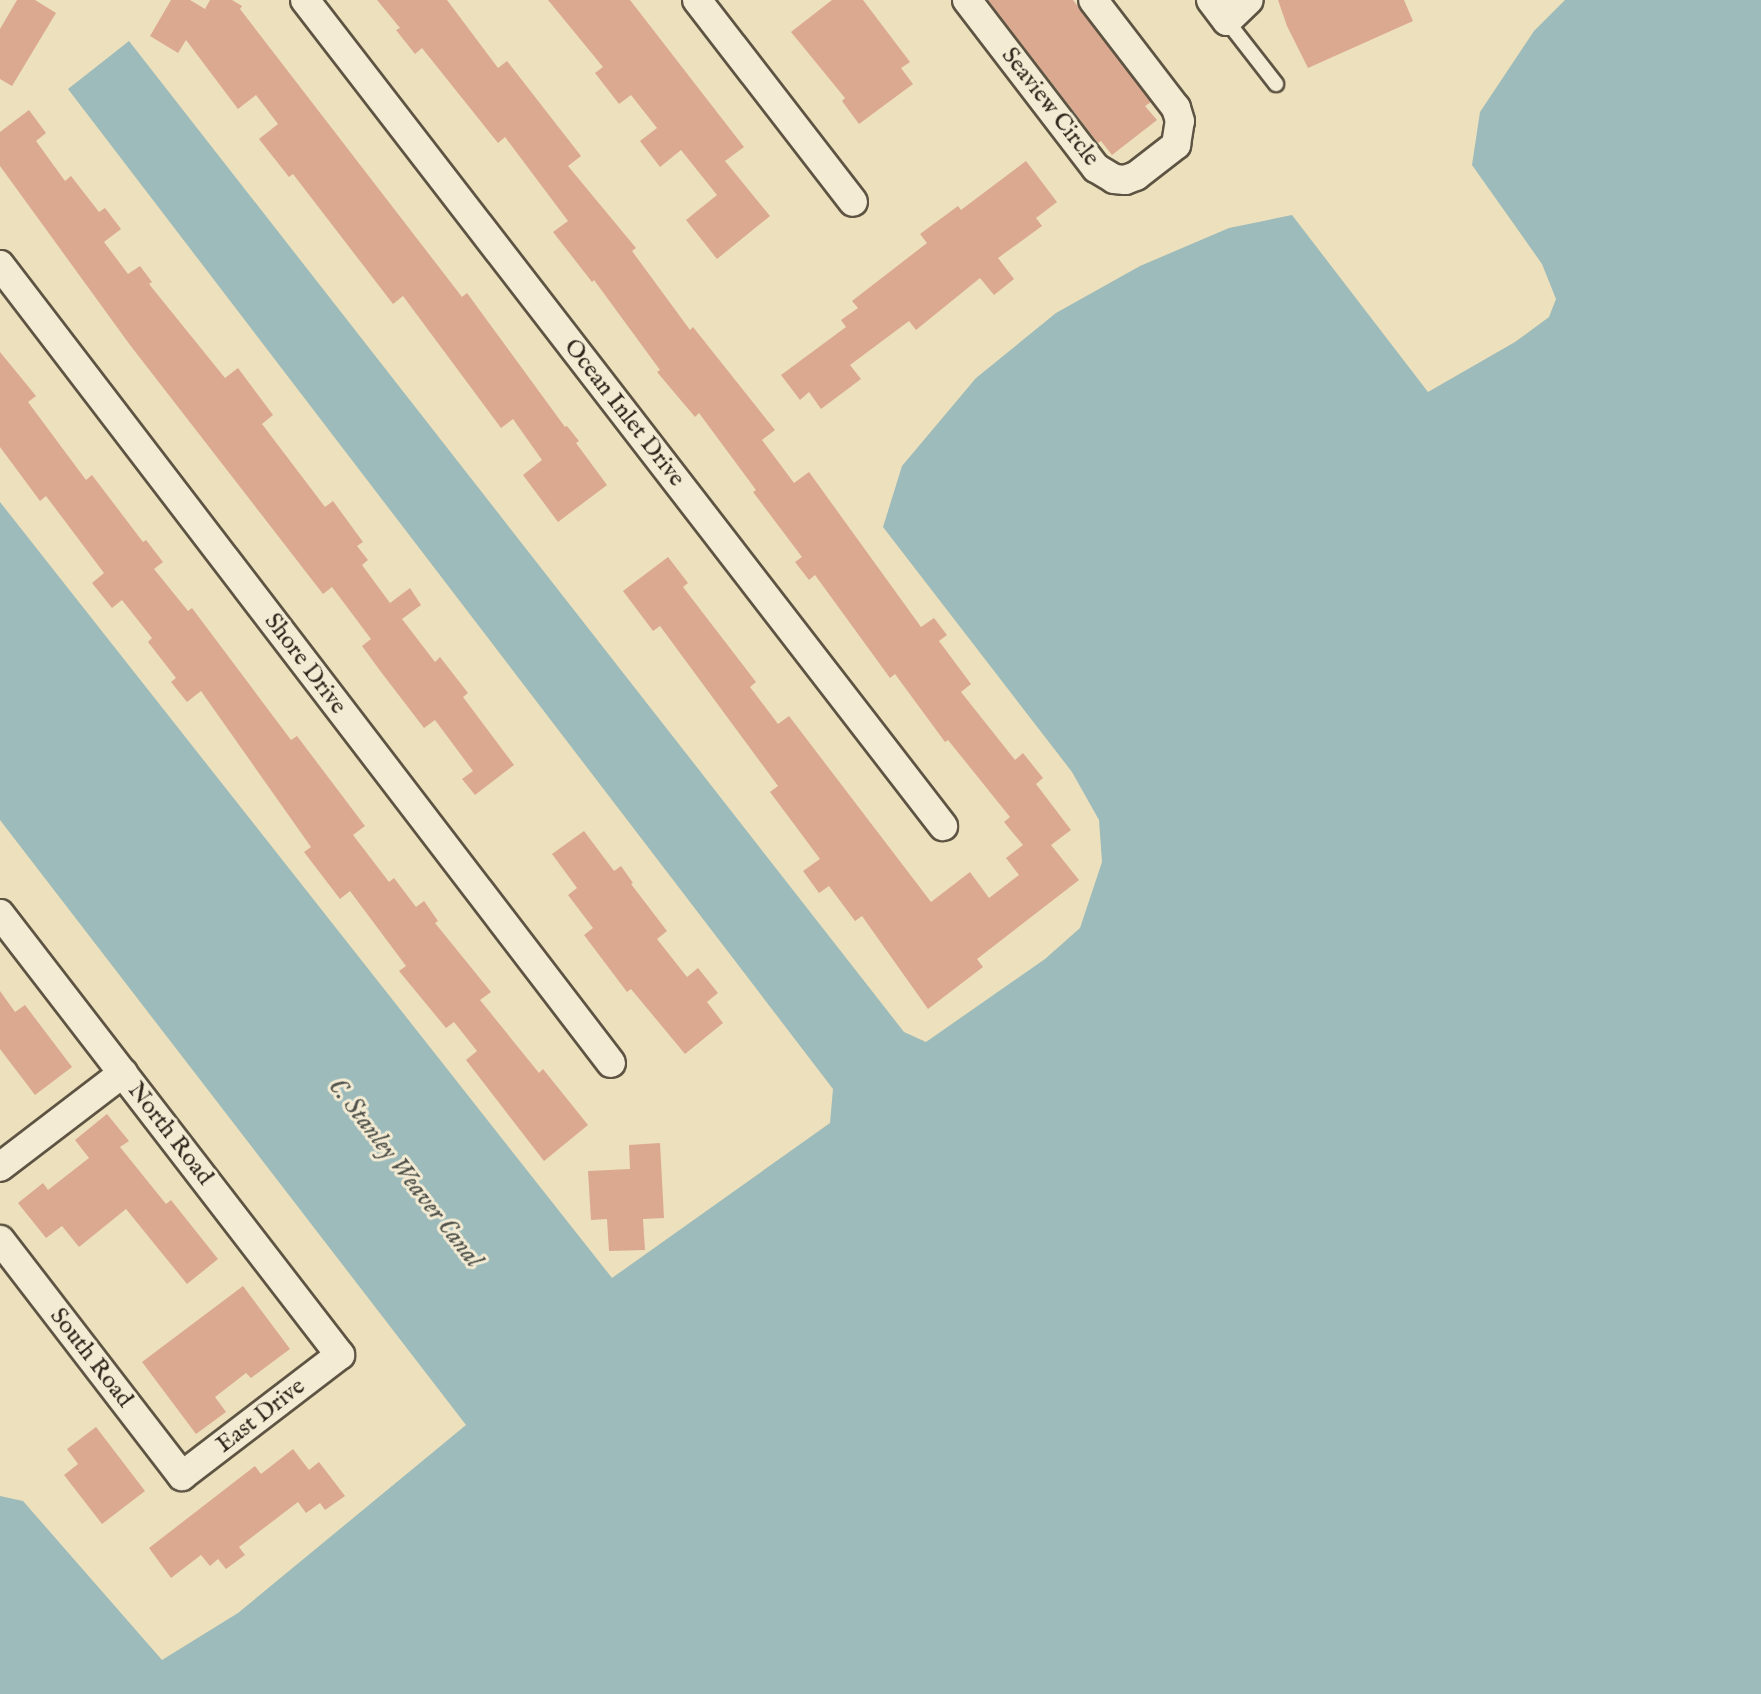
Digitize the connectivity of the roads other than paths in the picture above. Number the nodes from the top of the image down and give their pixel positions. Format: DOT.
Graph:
graph roads {
  1 [pos="305,0"];
  2 [pos="697,0"];
  3 [pos="967,0"];
  4 [pos="1093,0"];
  5 [pos="1249,0"];
  6 [pos="1219,10"];
  7 [pos="1276,84"];
  8 [pos="853,202"];
  9 [pos="0,265"];
  10 [pos="943,826"];
  11 [pos="0,914"];
  12 [pos="611,1062"];
  13 [pos="123,1073"];
  14 [pos="0,1167"];
  15 [pos="0,1240"];
  16 [pos="340,1355"];
  17 [pos="182,1476"];
  1 -- 10 [label="street, Ocean Inlet Drive"];
  2 -- 8 [label="street"];
  3 -- 4 [label="street, Seaview Circle"];
  5 -- 6 [label="street"];
  6 -- 7 [label="lane"];
  9 -- 12 [label="street, Shore Drive"];
  11 -- 13 [label="street, North Road"];
  13 -- 14 [label="street"];
  13 -- 16 [label="street, North Road"];
  15 -- 17 [label="street, South Road"];
  16 -- 17 [label="street, East Drive"];
}
